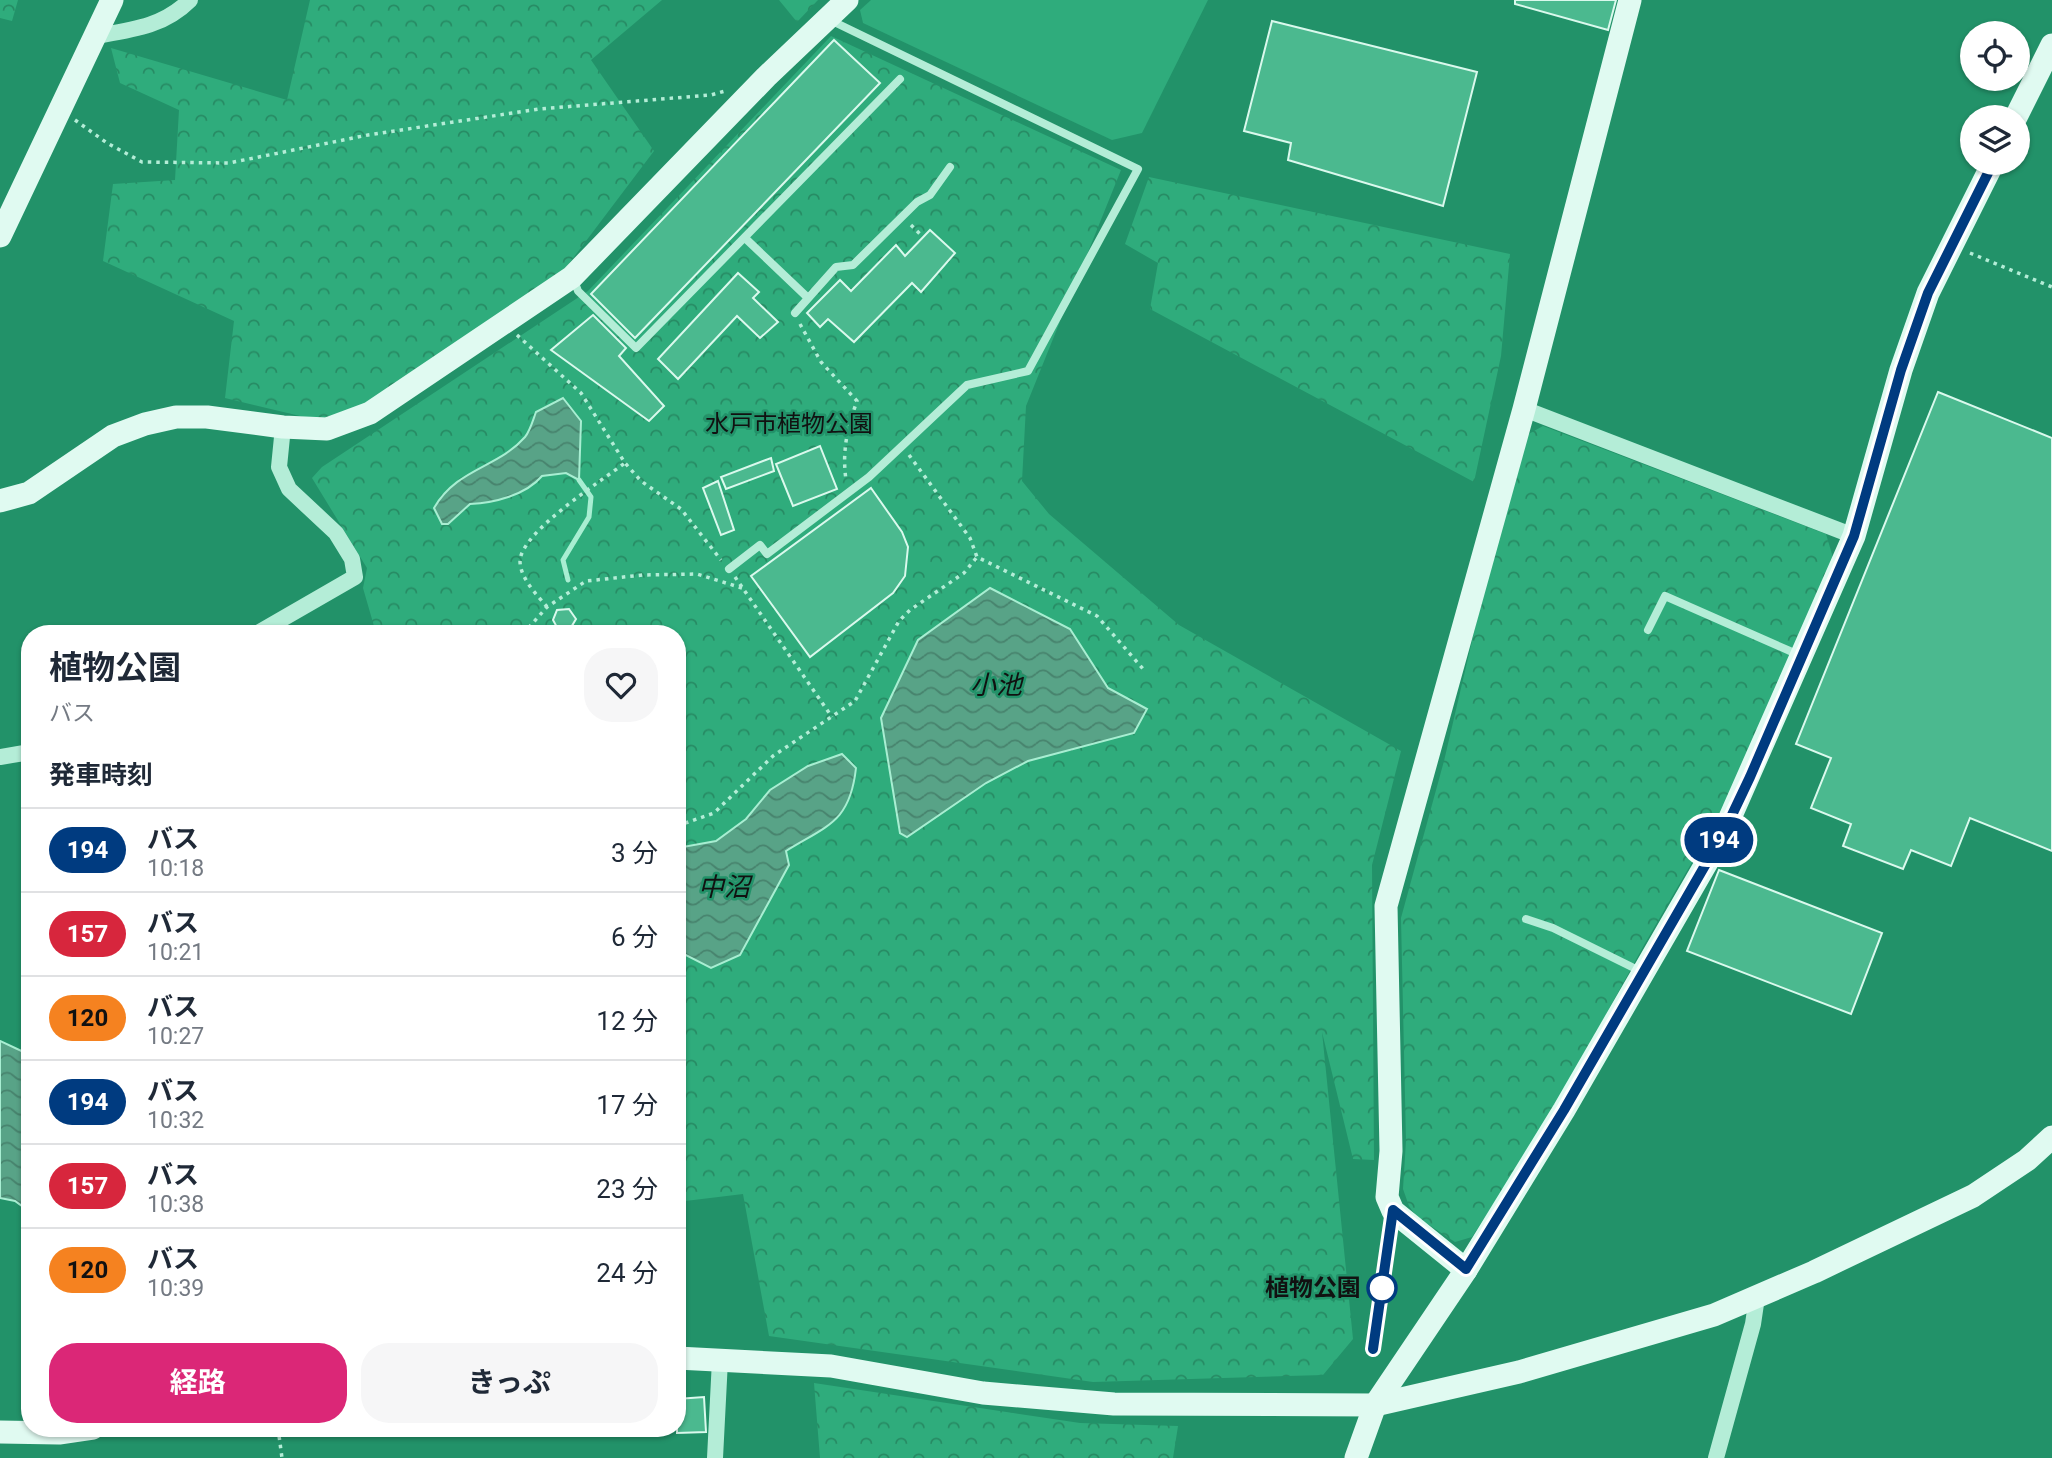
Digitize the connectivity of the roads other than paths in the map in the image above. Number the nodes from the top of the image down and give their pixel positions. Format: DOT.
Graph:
graph roads {
  1 [pos="111,0"];
  2 [pos="190,0"];
  3 [pos="848,0"];
  4 [pos="1630,0"];
  5 [pos="828,19"];
  6 [pos="95,36"];
  7 [pos="2052,45"];
  8 [pos="900,79"];
  9 [pos="2022,105"];
  10 [pos="950,167"];
  11 [pos="1987,175"];
  12 [pos="0,236"];
  13 [pos="746,238"];
  14 [pos="572,277"];
  15 [pos="807,297"];
  16 [pos="795,313"];
  17 [pos="1524,409"];
  18 [pos="283,427"];
  19 [pos="0,500"];
  20 [pos="1854,536"];
  21 [pos="729,569"];
  22 [pos="272,625"];
  23 [pos="1648,630"];
  24 [pos="1802,656"];
  25 [pos="21,754"];
  26 [pos="0,757"];
  27 [pos="1526,919"];
  28 [pos="1643,973"];
  29 [pos="2052,1136"];
  30 [pos="1393,1210"];
  31 [pos="1466,1269"];
  32 [pos="1757,1297"];
  33 [pos="1373,1349"];
  34 [pos="686,1358"];
  35 [pos="720,1360"];
  36 [pos="1375,1405"];
  37 [pos="0,1432"];
  38 [pos="21,1432"];
  39 [pos="715,1458"];
  40 [pos="1356,1458"];
  41 [pos="1716,1458"];
  1 -- 6 [label="street"];
  2 -- 6 [label="street"];
  3 -- 5 [label="street"];
  4 -- 17 [label="street"];
  5 -- 14 [label="street"];
  5 -- 21 [label="lane"];
  6 -- 12 [label="street"];
  7 -- 9 [label="street"];
  8 -- 13 [label="lane"];
  10 -- 15 [label="lane"];
  11 -- 20 [label="street"];
  13 -- 14 [label="lane"];
  13 -- 15 [label="lane"];
  14 -- 18 [label="street"];
  15 -- 16 [label="lane"];
  17 -- 20 [label="street"];
  17 -- 30 [label="street"];
  18 -- 19 [label="street"];
  18 -- 22 [label="street"];
  20 -- 24 [label="street"];
  23 -- 24 [label="lane"];
  24 -- 28 [label="street"];
  25 -- 26 [label="street"];
  27 -- 28 [label="lane"];
  28 -- 31 [label="street"];
  29 -- 32 [label="street"];
  30 -- 31 [label="street"];
  30 -- 33 [label="lane"];
  31 -- 36 [label="street"];
  32 -- 36 [label="street"];
  32 -- 41 [label="street"];
  34 -- 35 [label="street"];
  35 -- 36 [label="street"];
  35 -- 39 [label="street"];
  36 -- 40 [label="street"];
  37 -- 38 [label="street"];
}
